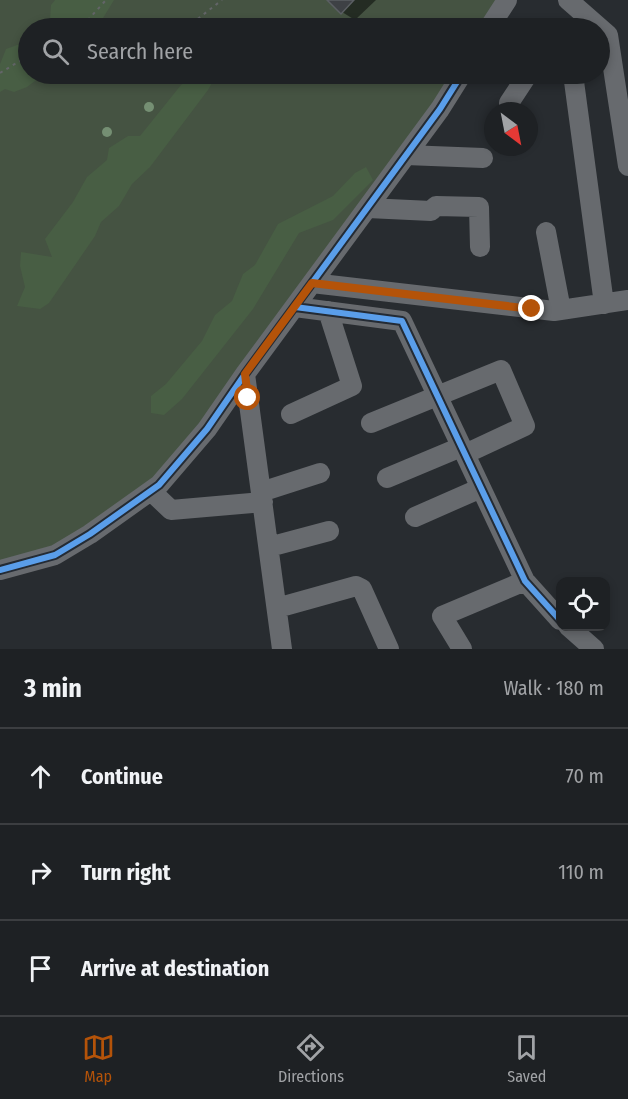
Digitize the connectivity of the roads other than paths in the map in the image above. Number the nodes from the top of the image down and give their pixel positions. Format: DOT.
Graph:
graph roads {
  1 [pos="507,0"];
  2 [pos="568,0"];
  3 [pos="495,18"];
  4 [pos="589,18"];
  5 [pos="610,72"];
  6 [pos="456,84"];
  7 [pos="521,84"];
  8 [pos="574,84"];
  9 [pos="510,102"];
  10 [pos="406,155"];
  11 [pos="483,158"];
  12 [pos="628,166"];
  13 [pos="368,208"];
  14 [pos="546,232"];
  15 [pos="480,247"];
  16 [pos="312,283"];
  17 [pos="628,300"];
  18 [pos="604,304"];
  19 [pos="295,307"];
  20 [pos="561,310"];
  21 [pos="328,311"];
  22 [pos="245,374"];
  23 [pos="437,398"];
  24 [pos="291,414"];
  25 [pos="371,423"];
  26 [pos="463,451"];
  27 [pos="321,473"];
  28 [pos="387,478"];
  29 [pos="481,488"];
  30 [pos="151,490"];
  31 [pos="262,497"];
  32 [pos="415,517"];
  33 [pos="329,531"];
  34 [pos="269,547"];
  35 [pos="0,570"];
  36 [pos="525,581"];
  37 [pos="277,608"];
  38 [pos="556,615"];
  39 [pos="573,631"];
  40 [pos="282,649"];
  41 [pos="389,649"];
  42 [pos="462,649"];
  43 [pos="594,649"];
  1 -- 3 [label="street"];
  2 -- 4 [label="street"];
  5 -- 12 [label="street"];
  6 -- 10 [label="street"];
  7 -- 9 [label="street"];
  8 -- 18 [label="street"];
  10 -- 11 [label="street"];
  10 -- 13 [label="street"];
  13 -- 15 [label="street"];
  13 -- 16 [label="street"];
  14 -- 20 [label="street"];
  16 -- 19 [label="street"];
  16 -- 20 [label="street"];
  17 -- 18 [label="street"];
  18 -- 20 [label="street"];
  19 -- 21 [label="street"];
  19 -- 22 [label="street"];
  21 -- 23 [label="street"];
  21 -- 24 [label="street"];
  22 -- 30 [label="street"];
  22 -- 31 [label="street"];
  23 -- 25 [label="street"];
  23 -- 26 [label="street"];
  23 -- 26 [label="street"];
  26 -- 28 [label="street"];
  26 -- 29 [label="street"];
  27 -- 31 [label="street"];
  29 -- 32 [label="street"];
  29 -- 36 [label="street"];
  30 -- 31 [label="street"];
  30 -- 35 [label="street"];
  31 -- 34 [label="street"];
  33 -- 34 [label="street"];
  34 -- 37 [label="street"];
  36 -- 38 [label="street"];
  36 -- 42 [label="street"];
  37 -- 40 [label="street"];
  37 -- 41 [label="street"];
  39 -- 43 [label="street"];
}
